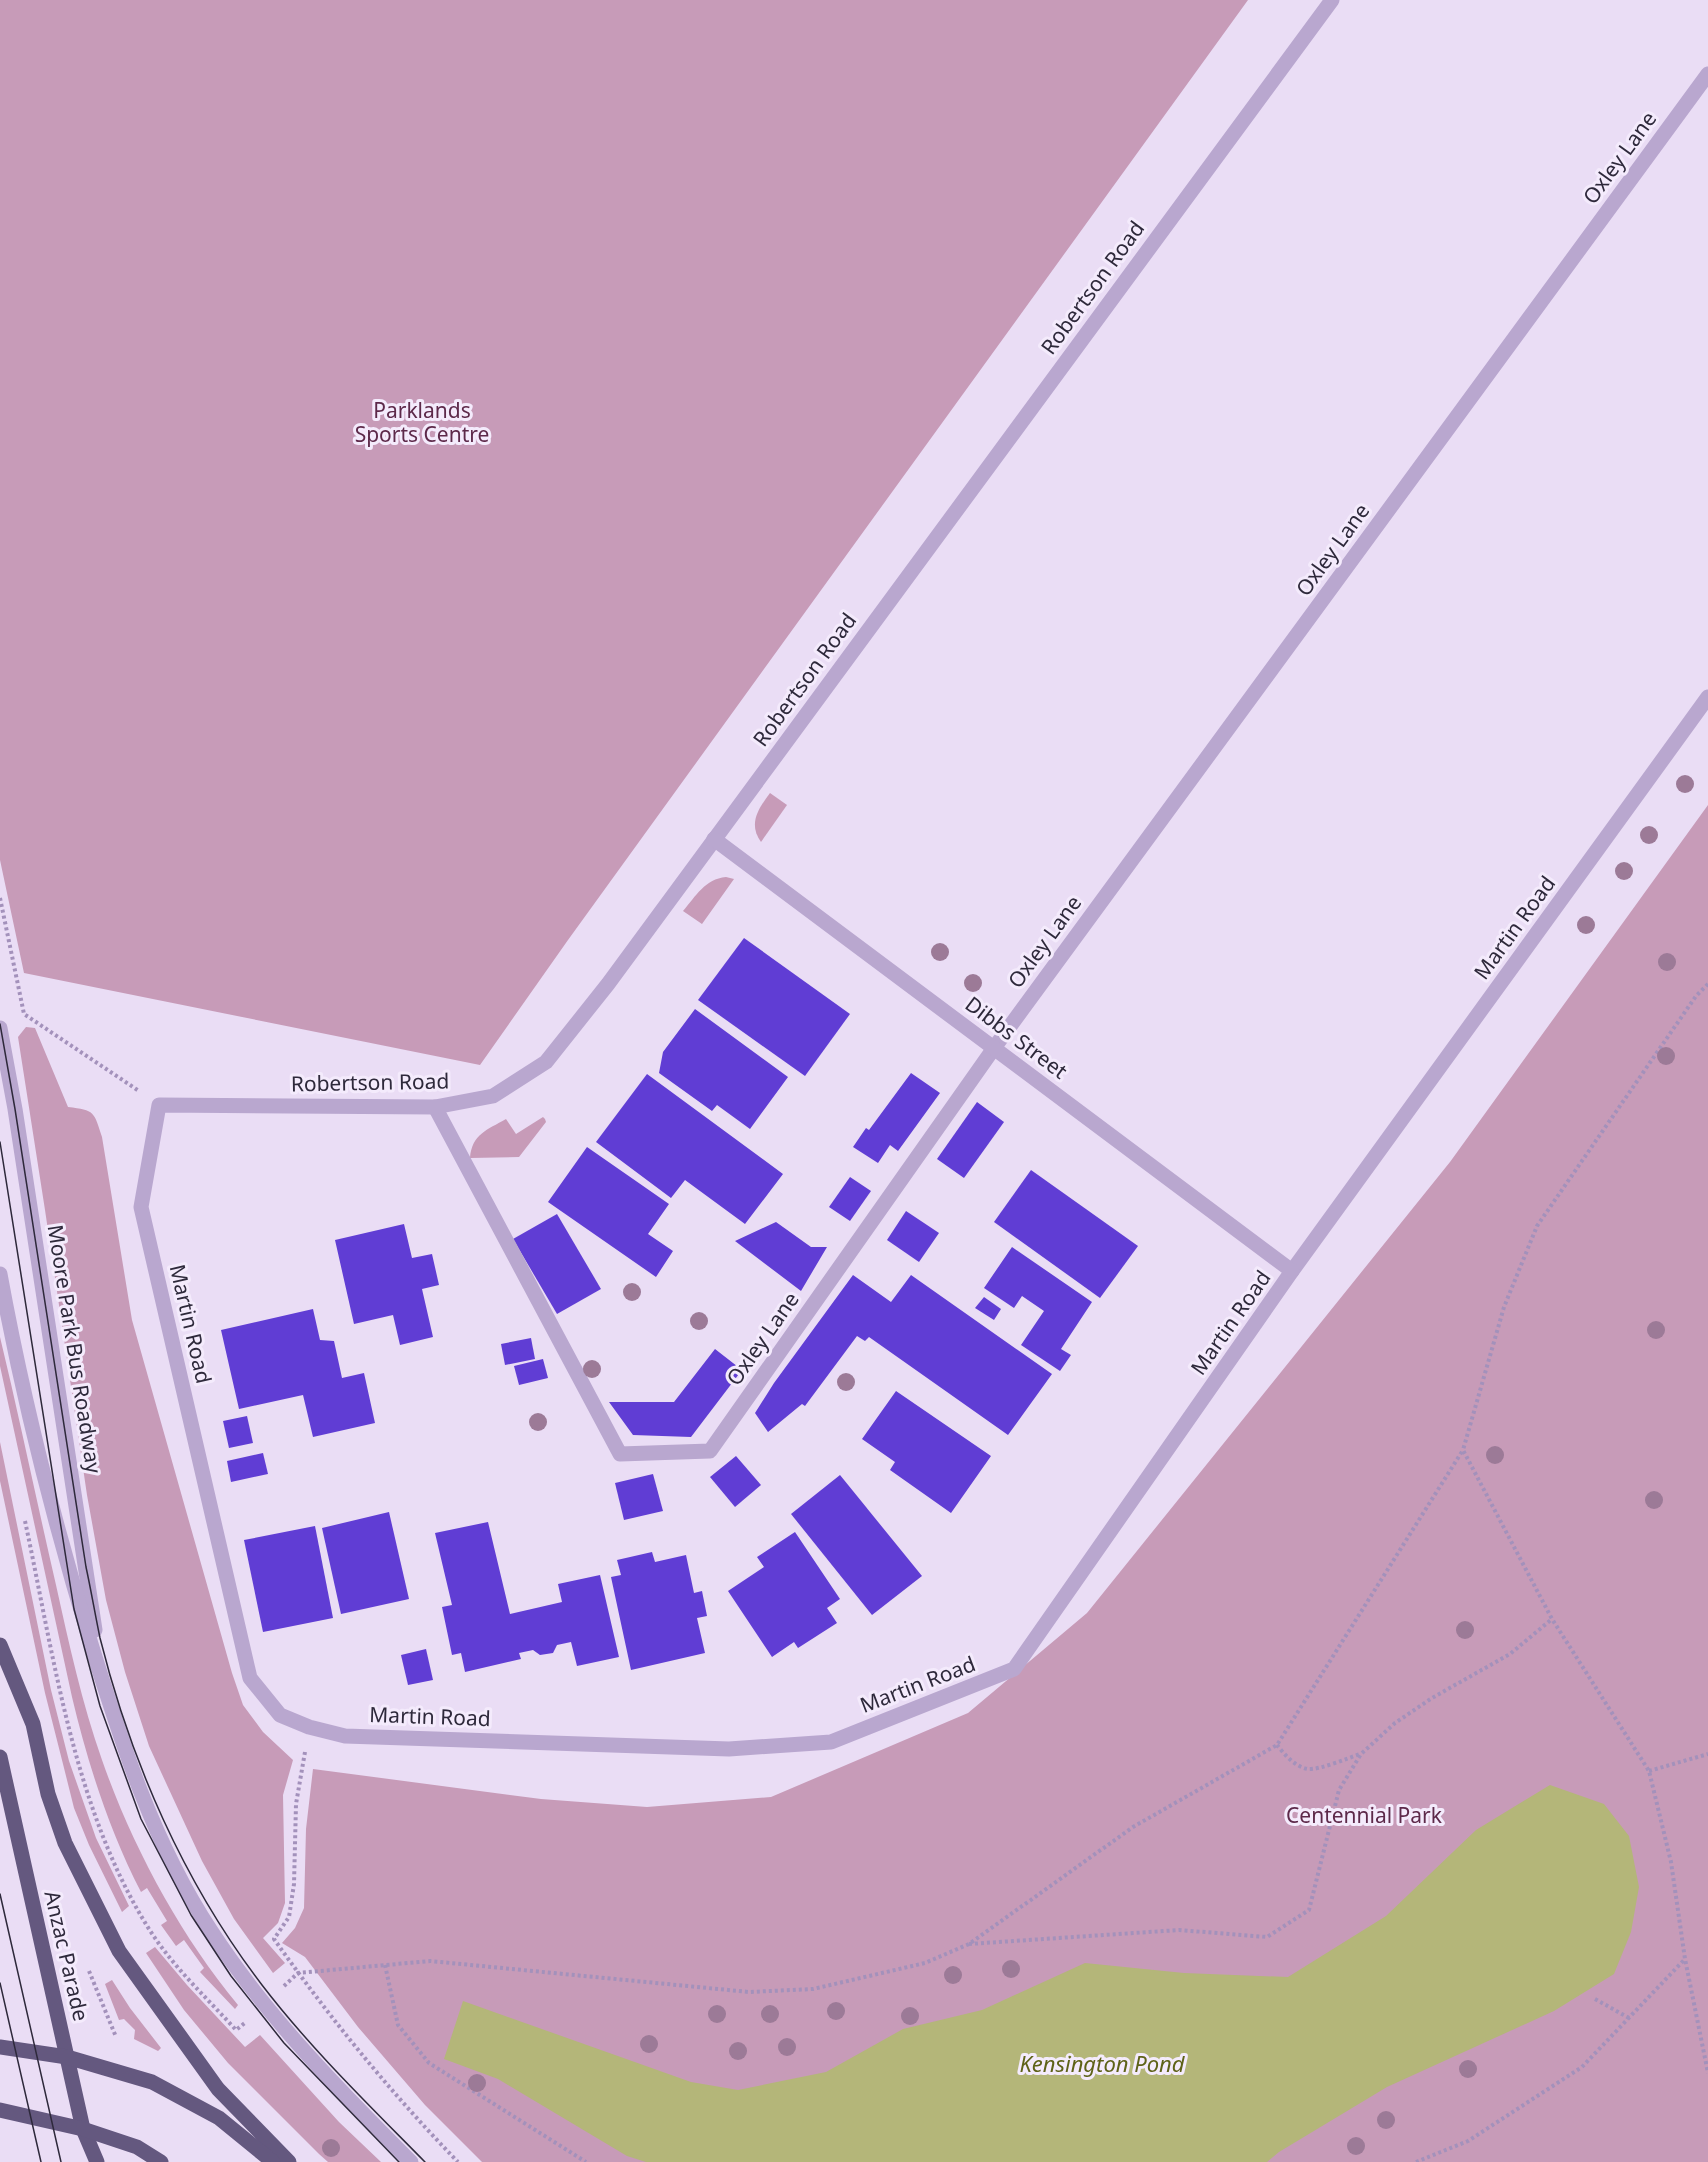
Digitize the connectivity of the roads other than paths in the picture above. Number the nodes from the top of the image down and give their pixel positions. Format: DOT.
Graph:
graph roads {
  1 [pos="1332,0"];
  2 [pos="1708,74"];
  3 [pos="1708,696"];
  4 [pos="714,839"];
  5 [pos="0,1028"];
  6 [pos="994,1048"];
  7 [pos="159,1105"];
  8 [pos="435,1107"];
  9 [pos="1292,1271"];
  10 [pos="0,1274"];
  11 [pos="0,1645"];
  12 [pos="101,1677"];
  13 [pos="0,1757"];
  14 [pos="0,2047"];
  15 [pos="67,2057"];
  16 [pos="0,2110"];
  17 [pos="83,2129"];
  18 [pos="97,2162"];
  19 [pos="161,2162"];
  20 [pos="273,2162"];
  21 [pos="289,2162"];
  22 [pos="411,2162"];
  1 -- 4 [label="street, Robertson Road"];
  2 -- 6 [label="street, Oxley Lane"];
  3 -- 9 [label="street, Martin Road"];
  4 -- 6 [label="street, Dibbs Street"];
  4 -- 8 [label="street, Robertson Road"];
  5 -- 12 [label="street, Moore Park Bus Roadway"];
  6 -- 8 [label="street, Oxley Lane"];
  6 -- 9 [label="street, Dibbs Street"];
  7 -- 8 [label="street, Robertson Road"];
  7 -- 9 [label="street, Martin Road"];
  10 -- 12 [label="street, Moore Park Bus Roadway"];
  11 -- 21 [label="main road"];
  12 -- 22 [label="street, Moore Park Bus Roadway"];
  13 -- 15 [label="main road, Anzac Parade"];
  14 -- 15 [label="main road"];
  15 -- 17 [label="main road, Anzac Parade"];
  15 -- 20 [label="main road"];
  16 -- 17 [label="main road"];
  17 -- 18 [label="main road, Anzac Parade"];
  17 -- 19 [label="main road"];
}
